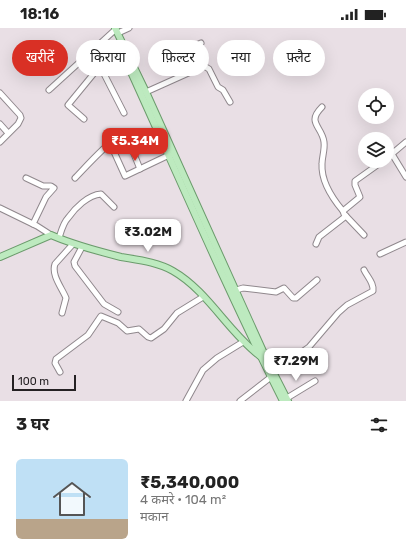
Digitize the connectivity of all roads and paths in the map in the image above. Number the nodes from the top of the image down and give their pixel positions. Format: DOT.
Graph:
graph roads {
  1 [pos="129,28"];
  2 [pos="118,30"];
  3 [pos="106,40"];
  4 [pos="121,40"];
  5 [pos="76,66"];
  6 [pos="209,69"];
  7 [pos="91,76"];
  8 [pos="105,76"];
  9 [pos="133,76"];
  10 [pos="138,76"];
  11 [pos="181,76"];
  12 [pos="49,90"];
  13 [pos="146,92"];
  14 [pos="0,93"];
  15 [pos="230,102"];
  16 [pos="322,107"];
  17 [pos="124,113"];
  18 [pos="84,119"];
  19 [pos="0,124"];
  20 [pos="8,134"];
  21 [pos="0,142"];
  22 [pos="406,142"];
  23 [pos="110,143"];
  24 [pos="394,152"];
  25 [pos="169,155"];
  26 [pos="394,157"];
  27 [pos="373,168"];
  28 [pos="140,169"];
  29 [pos="406,177"];
  30 [pos="26,178"];
  31 [pos="75,178"];
  32 [pos="114,207"];
  33 [pos="0,208"];
  34 [pos="343,211"];
  35 [pos="346,216"];
  36 [pos="33,224"];
  37 [pos="51,235"];
  38 [pos="364,235"];
  39 [pos="59,238"];
  40 [pos="406,242"];
  41 [pos="73,244"];
  42 [pos="316,244"];
  43 [pos="82,247"];
  44 [pos="380,254"];
  45 [pos="0,257"];
  46 [pos="364,270"];
  47 [pos="317,280"];
  48 [pos="233,291"];
  49 [pos="203,297"];
  50 [pos="118,312"];
  51 [pos="62,313"];
  52 [pos="243,342"];
  53 [pos="264,358"];
  54 [pos="273,370"];
  55 [pos="60,372"];
  56 [pos="271,378"];
  57 [pos="315,381"];
  58 [pos="286,400"];
  59 [pos="186,401"];
  60 [pos="240,401"];
  1 -- 2 [label="street"];
  2 -- 3 [label="street"];
  2 -- 4 [label="main road"];
  5 -- 12 [label="street"];
  6 -- 15 [label="street"];
  7 -- 18 [label="street"];
  8 -- 17 [label="street"];
  9 -- 25 [label="main road"];
  10 -- 13 [label="main road"];
  11 -- 13 [label="street"];
  13 -- 48 [label="main road"];
  14 -- 20 [label="street"];
  16 -- 34 [label="street"];
  19 -- 20 [label="street"];
  20 -- 21 [label="street"];
  22 -- 24 [label="street"];
  23 -- 28 [label="street"];
  23 -- 28 [label="street"];
  23 -- 31 [label="street"];
  25 -- 28 [label="street"];
  25 -- 48 [label="main road"];
  26 -- 29 [label="street"];
  27 -- 34 [label="street"];
  30 -- 36 [label="street"];
  32 -- 39 [label="street"];
  33 -- 36 [label="street"];
  34 -- 35 [label="street"];
  35 -- 38 [label="street"];
  35 -- 42 [label="street"];
  36 -- 37 [label="street"];
  37 -- 39 [label="main road"];
  37 -- 45 [label="main road"];
  39 -- 41 [label="main road"];
  40 -- 44 [label="street"];
  41 -- 43 [label="main road"];
  41 -- 51 [label="street"];
  43 -- 49 [label="main road"];
  43 -- 50 [label="street"];
  46 -- 54 [label="street"];
  47 -- 48 [label="street"];
  48 -- 53 [label="main road"];
  49 -- 52 [label="main road"];
  49 -- 55 [label="street"];
  52 -- 53 [label="main road"];
  52 -- 59 [label="street"];
  53 -- 54 [label="main road"];
  53 -- 56 [label="main road"];
  54 -- 58 [label="main road"];
  56 -- 58 [label="main road"];
  56 -- 60 [label="street"];
  57 -- 58 [label="street"];
}
